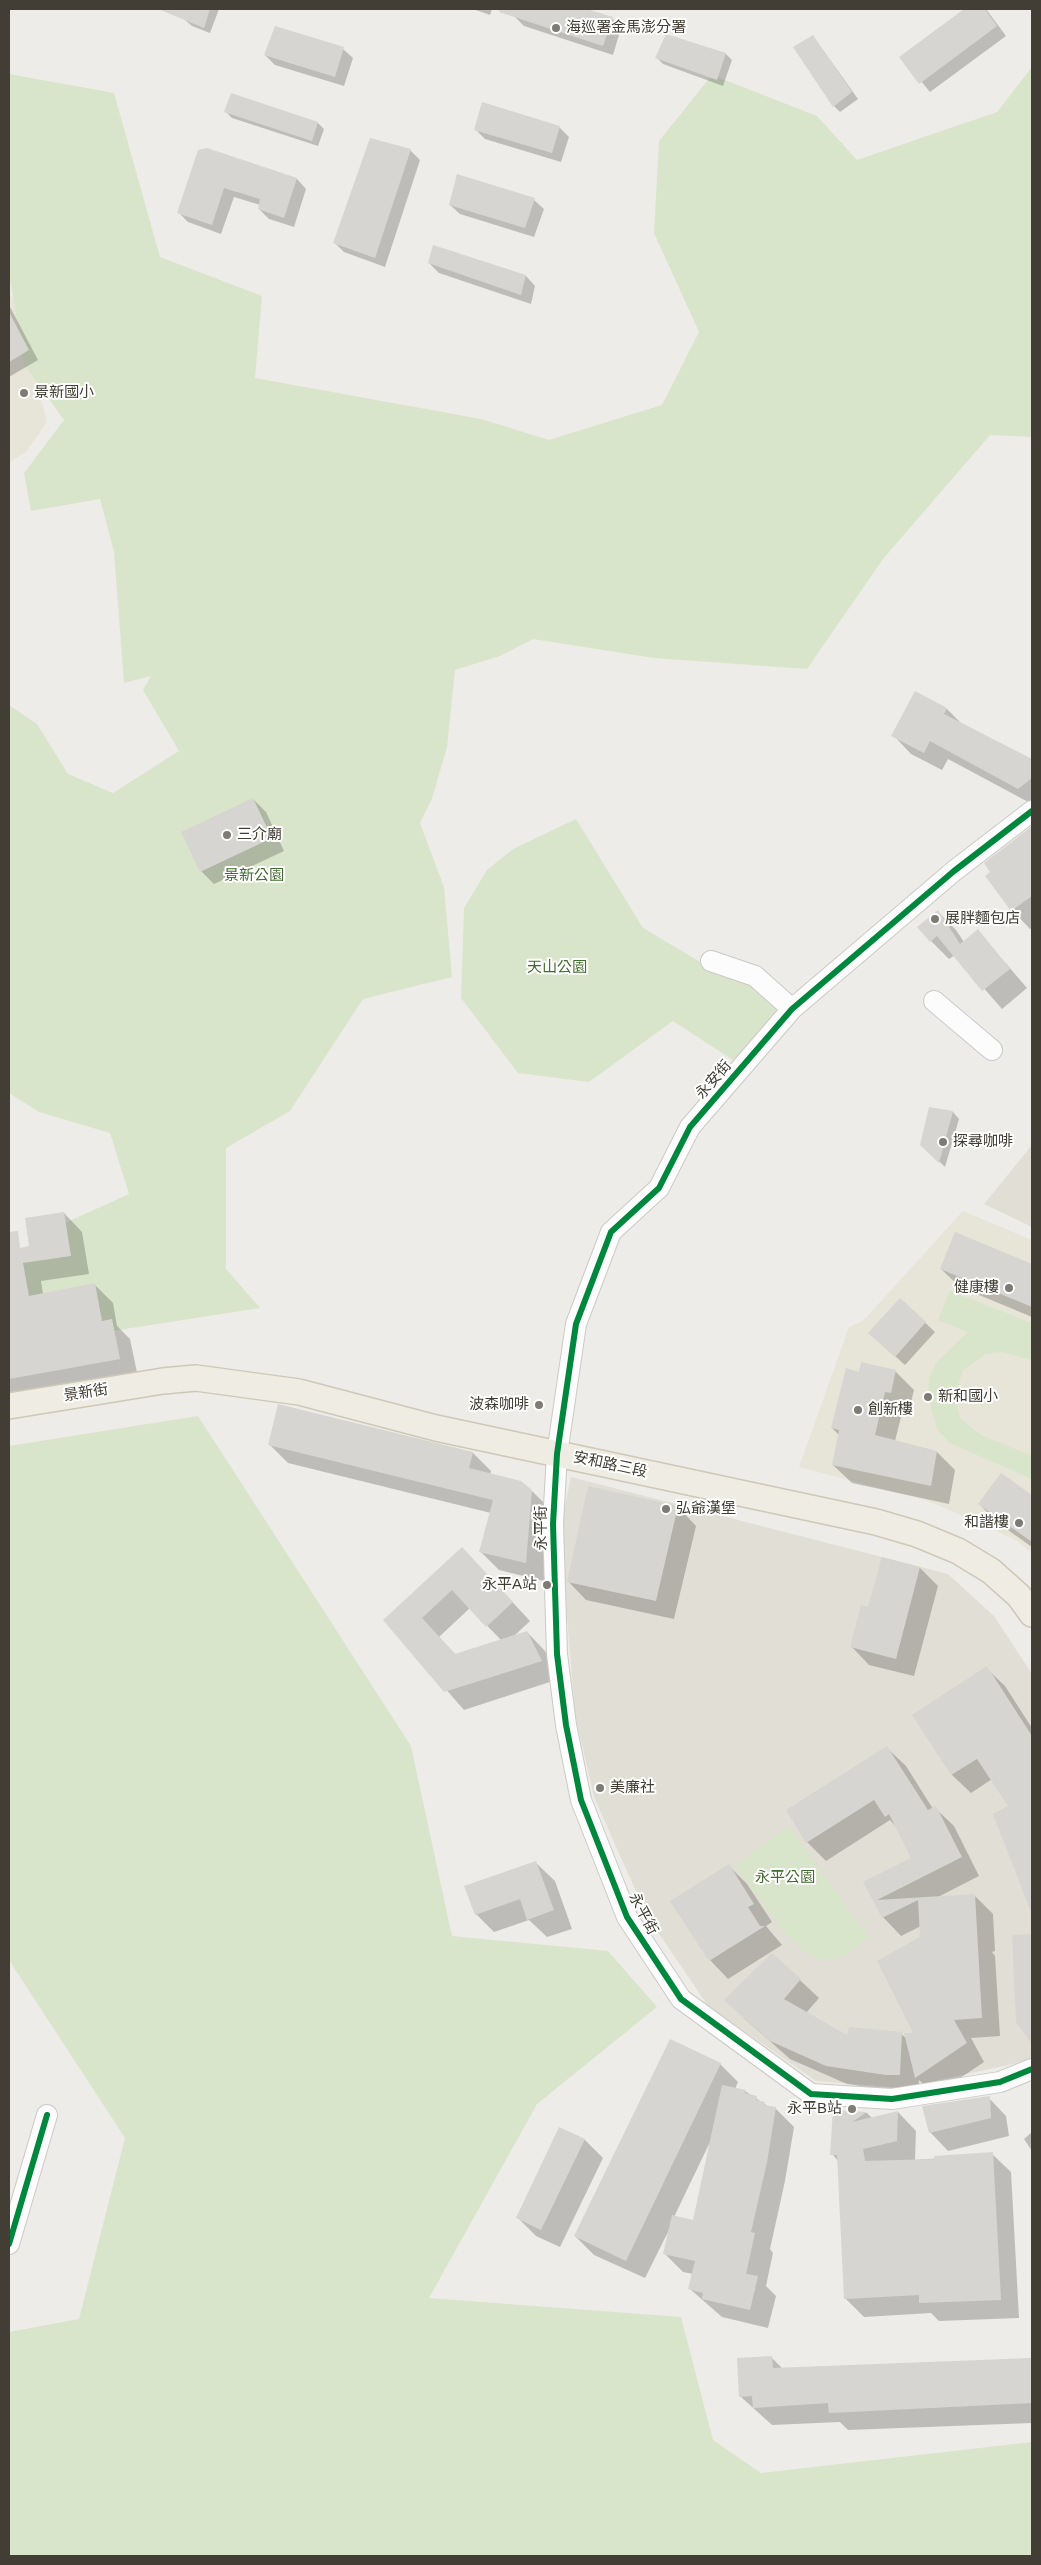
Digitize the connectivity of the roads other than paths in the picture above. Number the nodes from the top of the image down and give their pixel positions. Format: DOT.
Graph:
graph roads {
  1 [pos="1032,811"];
  2 [pos="711,961"];
  3 [pos="934,1001"];
  4 [pos="792,1009"];
  5 [pos="992,1050"];
  6 [pos="163,1381"];
  7 [pos="9,1406"];
  8 [pos="557,1454"];
  9 [pos="1032,1614"];
  10 [pos="1032,2069"];
  11 [pos="47,2115"];
  12 [pos="9,2244"];
  1 -- 4 [label="street, 永安街"];
  2 -- 4 [label="street"];
  3 -- 5 [label="street"];
  4 -- 8 [label="street, 永安街"];
  6 -- 7 [label="main road, 景新街"];
  6 -- 8 [label="main road, 安和路三段"];
  8 -- 9 [label="main road, 安和路三段"];
  8 -- 10 [label="street, 永平街"];
  11 -- 12 [label="street"];
}
